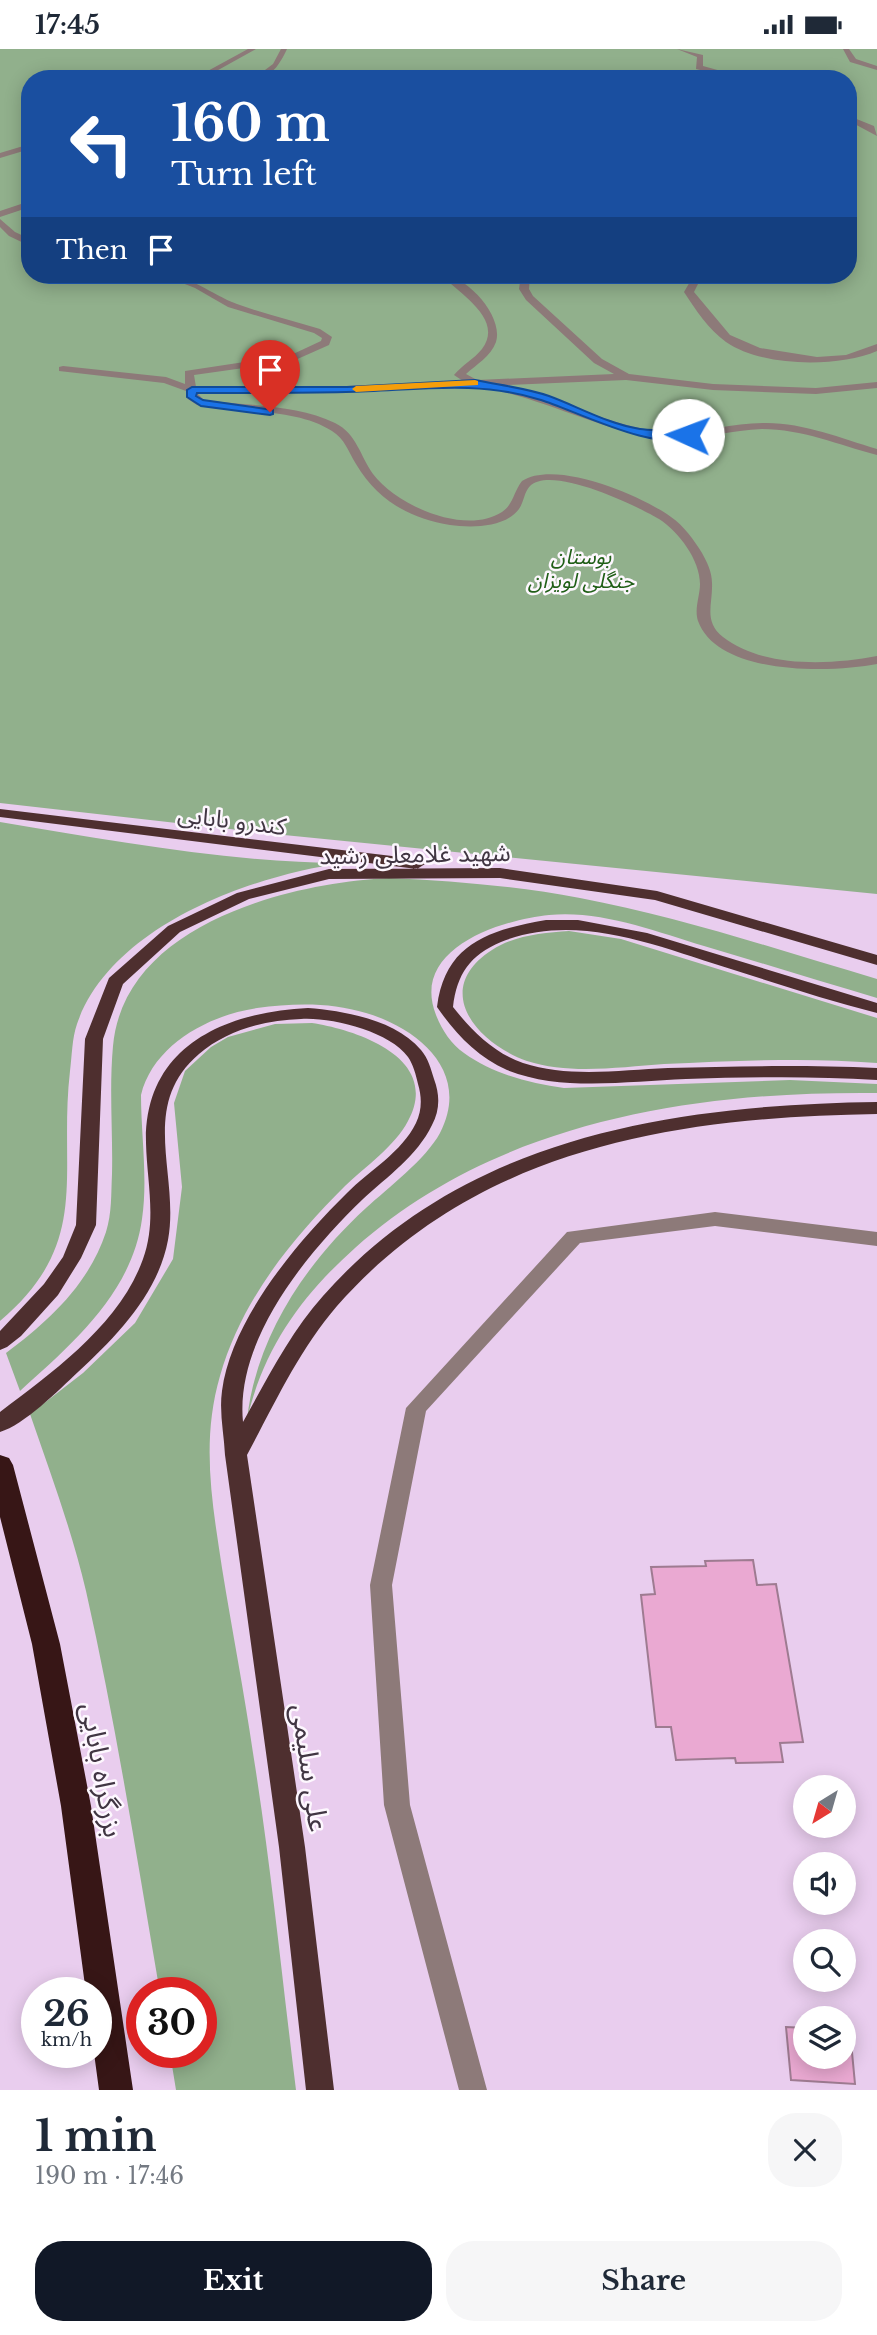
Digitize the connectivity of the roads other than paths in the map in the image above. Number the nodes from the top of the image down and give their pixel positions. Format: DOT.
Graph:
graph roads {
  1 [pos="253,49"];
  2 [pos="284,49"];
  3 [pos="680,49"];
  4 [pos="846,49"];
  5 [pos="877,68"];
  6 [pos="213,70"];
  7 [pos="269,70"];
  8 [pos="711,70"];
  9 [pos="857,122"];
  10 [pos="877,134"];
  11 [pos="21,149"];
  12 [pos="0,156"];
  13 [pos="21,207"];
  14 [pos="0,214"];
  15 [pos="0,222"];
  16 [pos="21,238"];
  17 [pos="192,284"];
  18 [pos="456,284"];
  19 [pos="525,284"];
  20 [pos="693,284"];
  21 [pos="877,347"];
  22 [pos="63,369"];
  23 [pos="626,377"];
  24 [pos="475,383"];
  25 [pos="877,385"];
  26 [pos="192,390"];
  27 [pos="877,451"];
  28 [pos="877,660"];
  29 [pos="0,813"];
  30 [pos="500,873"];
  31 [pos="877,960"];
  32 [pos="877,1009"];
  33 [pos="877,1074"];
  34 [pos="877,1108"];
  35 [pos="877,1239"];
  36 [pos="0,1342"];
  37 [pos="0,1424"];
  38 [pos="236,1455"];
  39 [pos="3,1475"];
  40 [pos="116,2090"];
  41 [pos="320,2090"];
  42 [pos="473,2090"];
  1 -- 6 [label="street"];
  2 -- 7 [label="street"];
  3 -- 8 [label="street"];
  4 -- 5 [label="street"];
  9 -- 10 [label="street"];
  11 -- 12 [label="street"];
  13 -- 14 [label="street"];
  15 -- 16 [label="street"];
  17 -- 26 [label="street"];
  18 -- 24 [label="street"];
  19 -- 23 [label="street"];
  20 -- 21 [label="street"];
  22 -- 26 [label="street"];
  23 -- 24 [label="street"];
  23 -- 25 [label="street"];
  24 -- 26 [label="street"];
  24 -- 27 [label="street"];
  26 -- 28 [label="street"];
  29 -- 30 [label="main road, کندرو بابایی"];
  30 -- 31 [label="main road, شهید غلامعلی رشید"];
  30 -- 36 [label="main road, شهید غلامعلی رشید"];
  32 -- 33 [label="main road"];
  34 -- 38 [label="main road"];
  35 -- 42 [label="street"];
  37 -- 38 [label="main road, علی سلیمی"];
  38 -- 41 [label="main road, علی سلیمی"];
  39 -- 40 [label="highway, بزرگراه بابایی"];
}
